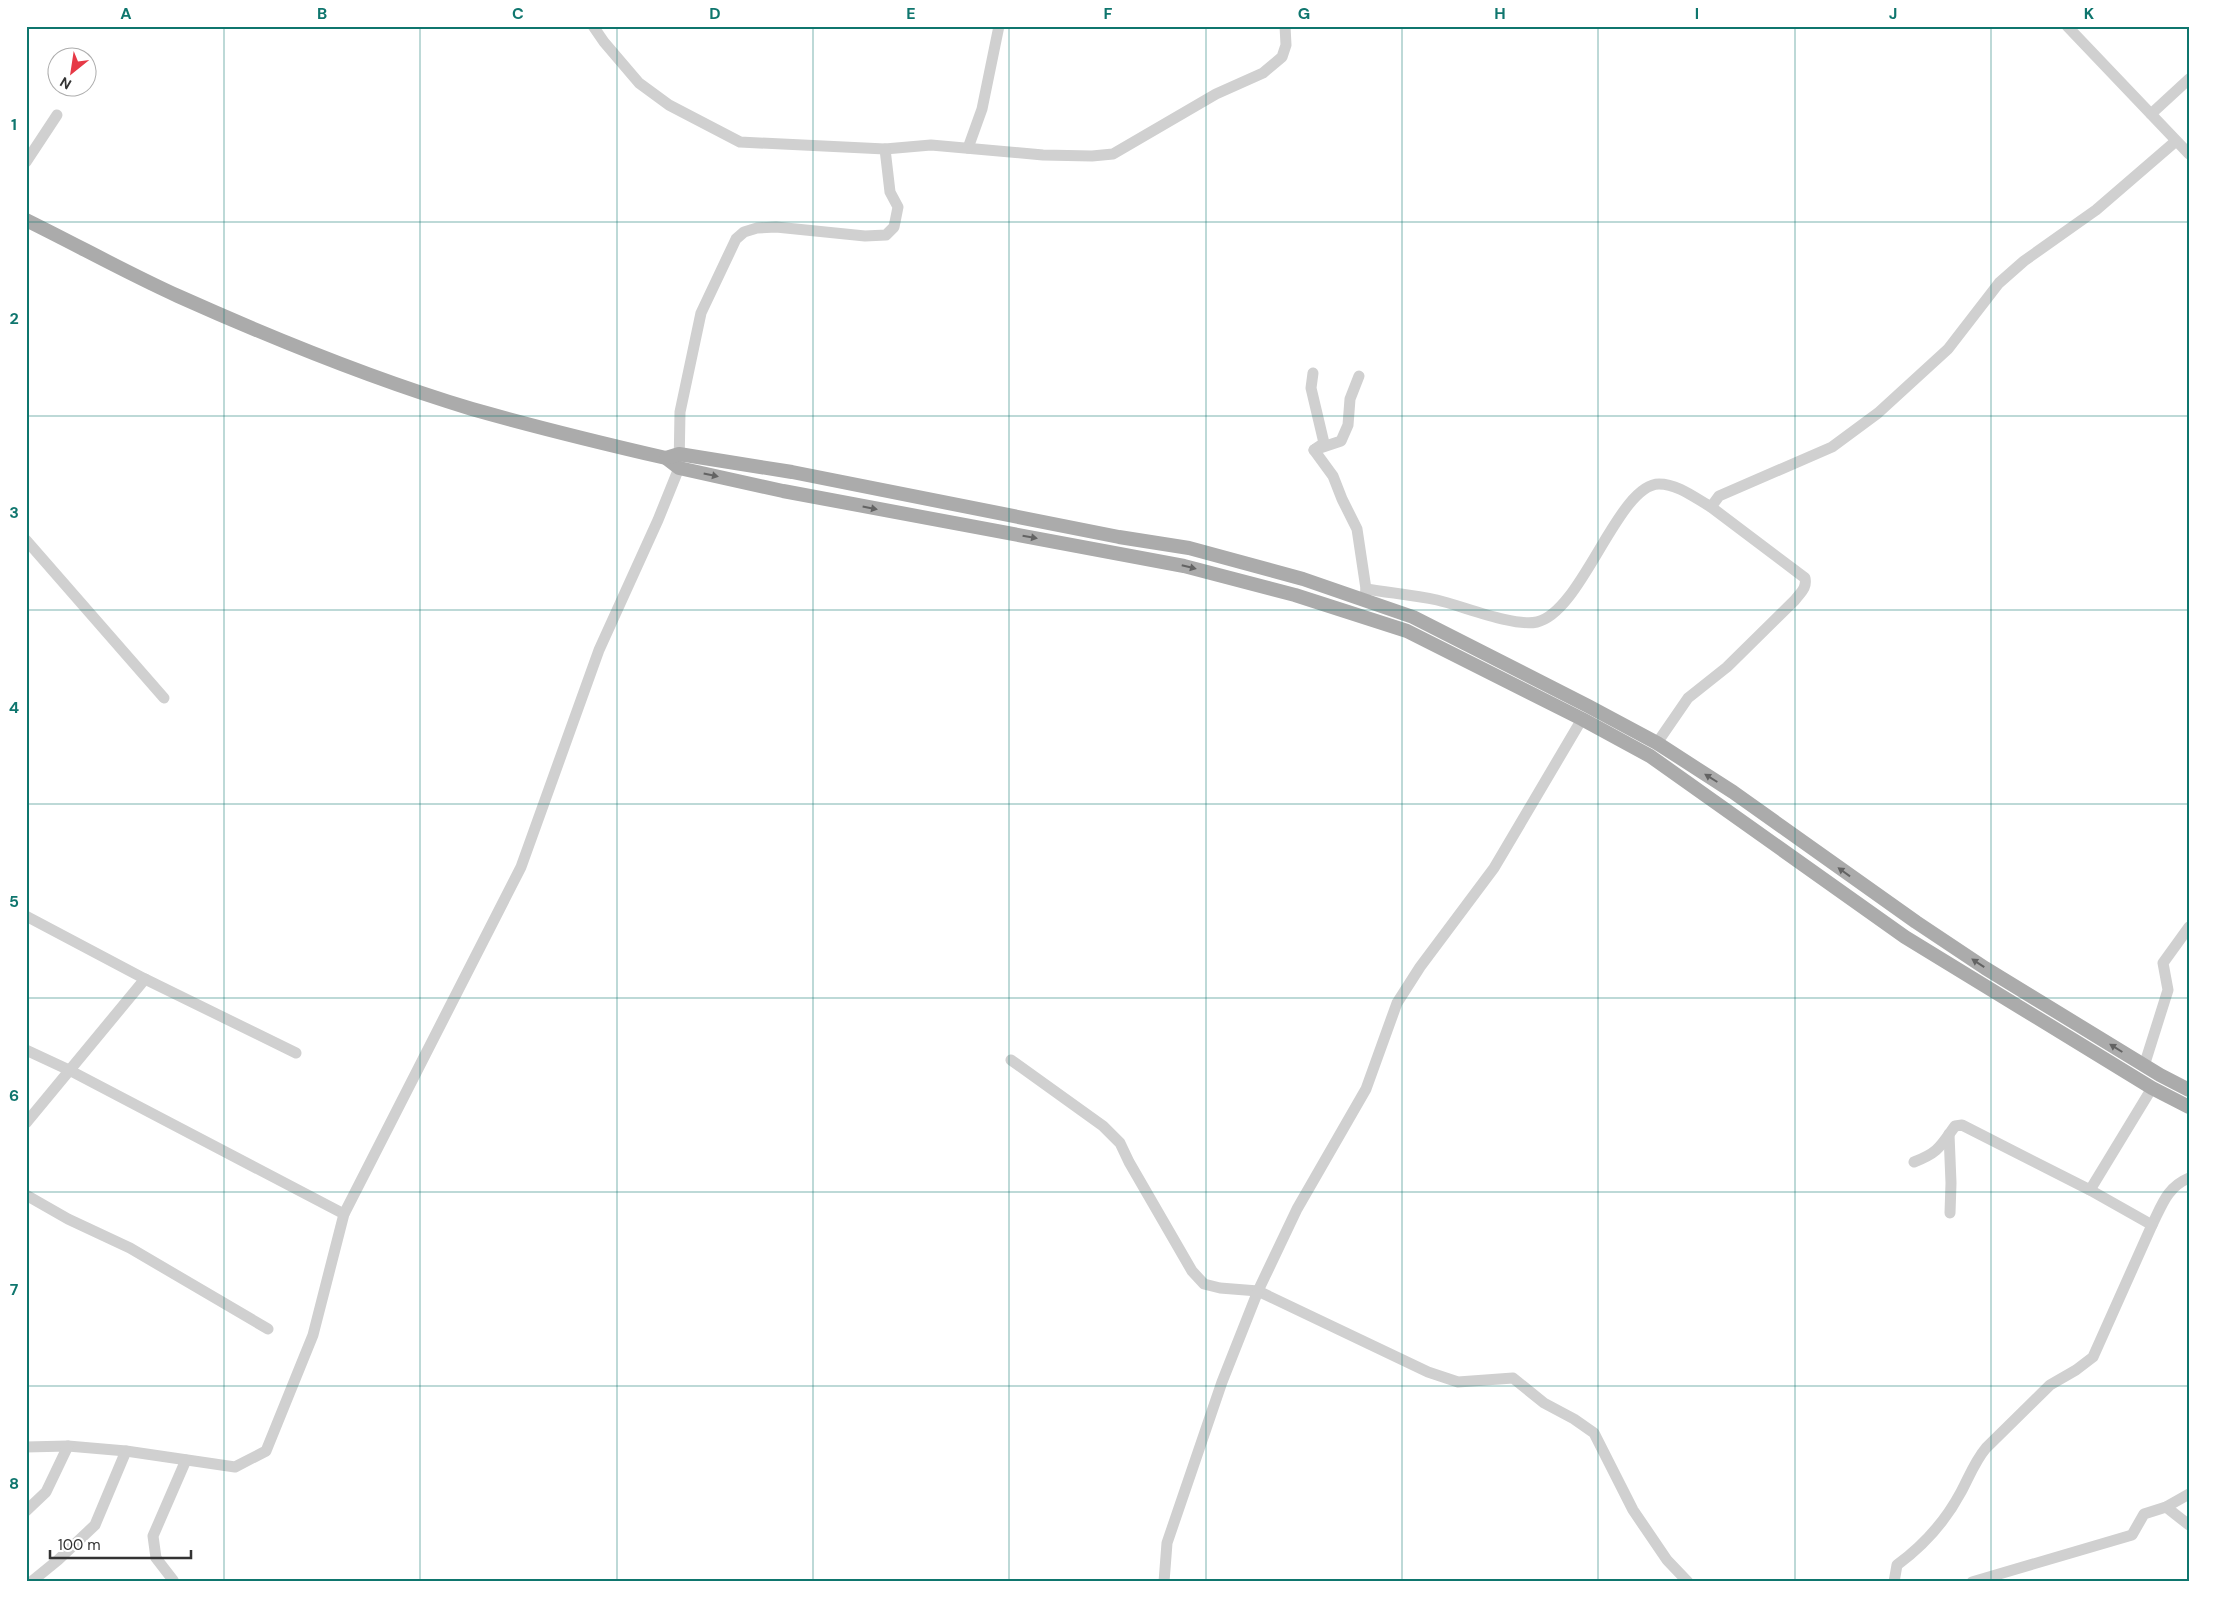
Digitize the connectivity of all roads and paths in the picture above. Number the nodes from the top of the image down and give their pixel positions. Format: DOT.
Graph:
graph roads {
  1 [pos="593,26"];
  2 [pos="1000,26"];
  3 [pos="1285,26"];
  4 [pos="2067,26"];
  5 [pos="2189,78"];
  6 [pos="2151,114"];
  7 [pos="57,115"];
  8 [pos="2176,142"];
  9 [pos="968,148"];
  10 [pos="884,149"];
  11 [pos="2189,154"];
  12 [pos="26,162"];
  13 [pos="26,220"];
  14 [pos="1314,373"];
  15 [pos="1359,376"];
  16 [pos="1314,450"];
  17 [pos="675,460"];
  18 [pos="1710,507"];
  19 [pos="26,540"];
  20 [pos="1365,594"];
  21 [pos="164,698"];
  22 [pos="1582,718"];
  23 [pos="1657,743"];
  24 [pos="26,916"];
  25 [pos="2189,927"];
  26 [pos="145,979"];
  27 [pos="26,1050"];
  28 [pos="296,1053"];
  29 [pos="1011,1060"];
  30 [pos="2144,1066"];
  31 [pos="69,1070"];
  32 [pos="2152,1088"];
  33 [pos="2189,1090"];
  34 [pos="2189,1107"];
  35 [pos="26,1124"];
  36 [pos="1949,1134"];
  37 [pos="1914,1162"];
  38 [pos="2189,1178"];
  39 [pos="2090,1190"];
  40 [pos="26,1195"];
  41 [pos="1950,1212"];
  42 [pos="344,1214"];
  43 [pos="2152,1225"];
  44 [pos="1258,1291"];
  45 [pos="268,1329"];
  46 [pos="68,1446"];
  47 [pos="26,1447"];
  48 [pos="126,1451"];
  49 [pos="186,1460"];
  50 [pos="2189,1494"];
  51 [pos="2166,1507"];
  52 [pos="26,1511"];
  53 [pos="2189,1525"];
  54 [pos="31,1582"];
  55 [pos="171,1582"];
  56 [pos="1164,1582"];
  57 [pos="1688,1582"];
  58 [pos="1894,1582"];
  59 [pos="1972,1582"];
  1 -- 10 [label="street"];
  2 -- 9 [label="street"];
  3 -- 9 [label="street"];
  4 -- 6 [label="street"];
  5 -- 6 [label="street"];
  6 -- 8 [label="street"];
  7 -- 12 [label="street"];
  8 -- 11 [label="street"];
  8 -- 18 [label="street"];
  9 -- 10 [label="street"];
  10 -- 17 [label="street"];
  13 -- 17 [label="main road"];
  14 -- 16 [label="street"];
  15 -- 16 [label="street"];
  16 -- 20 [label="street"];
  17 -- 20 [label="main road"];
  17 -- 22 [label="main road, one-way"];
  17 -- 42 [label="street"];
  18 -- 20 [label="street"];
  18 -- 23 [label="street"];
  19 -- 21 [label="street"];
  20 -- 23 [label="main road"];
  22 -- 32 [label="main road"];
  22 -- 44 [label="street"];
  30 -- 23 [label="main road, one-way"];
  24 -- 26 [label="street"];
  25 -- 30 [label="street"];
  26 -- 28 [label="street"];
  26 -- 31 [label="street"];
  27 -- 31 [label="street"];
  29 -- 44 [label="street"];
  30 -- 33 [label="main road"];
  31 -- 35 [label="street"];
  31 -- 42 [label="street"];
  32 -- 34 [label="main road"];
  32 -- 39 [label="street"];
  36 -- 37 [label="street"];
  36 -- 39 [label="street"];
  36 -- 41 [label="street"];
  38 -- 43 [label="street"];
  39 -- 43 [label="street"];
  40 -- 45 [label="street"];
  42 -- 49 [label="street"];
  43 -- 58 [label="street"];
  44 -- 56 [label="street"];
  44 -- 57 [label="street"];
  46 -- 47 [label="street"];
  46 -- 48 [label="street"];
  46 -- 52 [label="street"];
  48 -- 49 [label="street"];
  48 -- 54 [label="street"];
  49 -- 55 [label="street"];
  50 -- 51 [label="street"];
  51 -- 53 [label="street"];
  51 -- 59 [label="street"];
}
